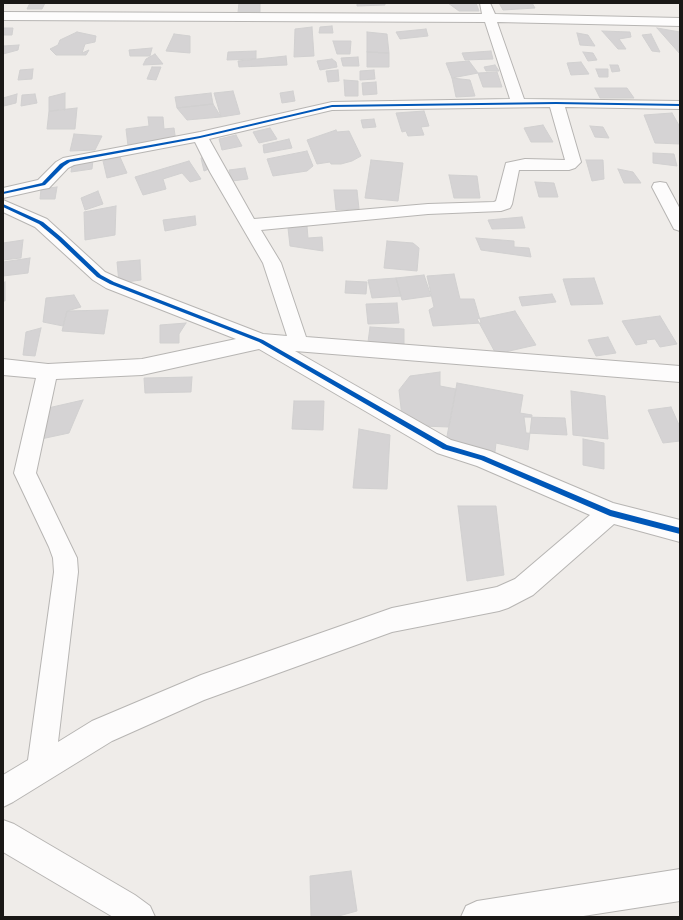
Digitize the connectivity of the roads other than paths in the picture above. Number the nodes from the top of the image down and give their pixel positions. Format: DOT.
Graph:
graph roads {
  1 [pos="272,3"];
  2 [pos="484,3"];
  3 [pos="633,9"];
  4 [pos="3,16"];
  5 [pos="271,18"];
  6 [pos="490,18"];
  7 [pos="641,21"];
  8 [pos="680,22"];
  9 [pos="518,103"];
  10 [pos="556,103"];
  11 [pos="680,105"];
  12 [pos="200,137"];
  13 [pos="660,187"];
  14 [pos="3,193"];
  15 [pos="3,205"];
  16 [pos="680,225"];
  17 [pos="250,226"];
  18 [pos="261,341"];
  19 [pos="299,344"];
  20 [pos="3,367"];
  21 [pos="48,372"];
  22 [pos="680,374"];
  23 [pos="610,514"];
  24 [pos="680,519"];
  25 [pos="655,525"];
  26 [pos="680,531"];
  27 [pos="41,769"];
  28 [pos="3,792"];
  29 [pos="3,835"];
  30 [pos="680,885"];
  31 [pos="139,917"];
  32 [pos="477,917"];
  1 -- 5 [label="street"];
  2 -- 6 [label="street"];
  3 -- 7 [label="street"];
  4 -- 5 [label="street"];
  5 -- 6 [label="street"];
  6 -- 7 [label="street"];
  6 -- 9 [label="street"];
  7 -- 8 [label="street"];
  9 -- 10 [label="street"];
  9 -- 12 [label="street"];
  10 -- 11 [label="street"];
  10 -- 17 [label="street"];
  12 -- 14 [label="street"];
  12 -- 17 [label="street"];
  13 -- 16 [label="street"];
  15 -- 18 [label="street"];
  17 -- 19 [label="street"];
  18 -- 19 [label="street"];
  18 -- 21 [label="street"];
  18 -- 23 [label="street"];
  19 -- 22 [label="street"];
  20 -- 21 [label="street"];
  21 -- 27 [label="street"];
  23 -- 25 [label="street"];
  23 -- 27 [label="street"];
  24 -- 25 [label="street"];
  25 -- 26 [label="street"];
  27 -- 28 [label="street"];
  29 -- 31 [label="street"];
  30 -- 32 [label="street"];
}
